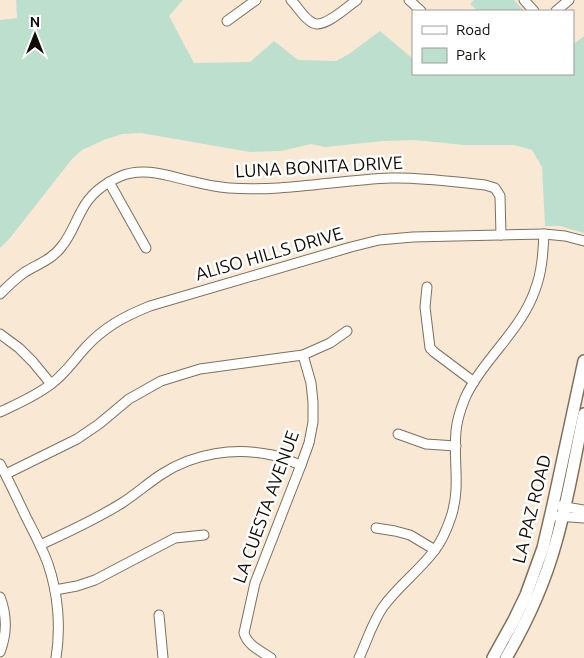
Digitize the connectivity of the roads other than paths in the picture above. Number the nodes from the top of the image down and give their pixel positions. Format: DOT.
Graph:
graph roads {
  1 [pos="256,0"];
  2 [pos="292,0"];
  3 [pos="357,0"];
  4 [pos="409,0"];
  5 [pos="524,0"];
  6 [pos="569,0"];
  7 [pos="420,10"];
  8 [pos="533,10"];
  9 [pos="557,10"];
  10 [pos="228,21"];
  11 [pos="109,182"];
  12 [pos="544,234"];
  13 [pos="500,235"];
  14 [pos="584,241"];
  15 [pos="146,248"];
  16 [pos="427,287"];
  17 [pos="0,294"];
  18 [pos="347,331"];
  19 [pos="0,334"];
  20 [pos="303,354"];
  21 [pos="584,361"];
  22 [pos="474,382"];
  23 [pos="51,384"];
  24 [pos="0,412"];
  25 [pos="584,414"];
  26 [pos="398,434"];
  27 [pos="456,446"];
  28 [pos="0,464"];
  29 [pos="301,466"];
  30 [pos="6,474"];
  31 [pos="584,510"];
  32 [pos="558,511"];
  33 [pos="584,518"];
  34 [pos="376,528"];
  35 [pos="204,535"];
  36 [pos="40,545"];
  37 [pos="435,550"];
  38 [pos="55,590"];
  39 [pos="0,598"];
  40 [pos="159,615"];
  41 [pos="0,652"];
  42 [pos="56,658"];
  43 [pos="163,658"];
  44 [pos="271,658"];
  45 [pos="359,658"];
  46 [pos="492,658"];
  47 [pos="506,658"];
  1 -- 10 [label="street"];
  2 -- 3 [label="street"];
  4 -- 7 [label="street"];
  5 -- 8 [label="street"];
  6 -- 9 [label="street"];
  11 -- 13 [label="street, LUNA BONITA DRIVE"];
  11 -- 15 [label="street"];
  11 -- 17 [label="street, LUNA BONITA DRIVE"];
  12 -- 13 [label="street, ALISO HILLS DRIVE"];
  12 -- 14 [label="street, ALISO HILLS DRIVE"];
  12 -- 22 [label="street"];
  13 -- 23 [label="street, ALISO HILLS DRIVE"];
  16 -- 22 [label="street"];
  18 -- 20 [label="street"];
  19 -- 23 [label="street"];
  20 -- 29 [label="street, LA CUESTA AVENUE"];
  20 -- 30 [label="street"];
  21 -- 32 [label="main road, LA PAZ ROAD"];
  22 -- 27 [label="street"];
  23 -- 24 [label="street, ALISO HILLS DRIVE"];
  25 -- 32 [label="main road, LA PAZ ROAD"];
  26 -- 27 [label="street"];
  27 -- 37 [label="street"];
  28 -- 30 [label="street"];
  29 -- 36 [label="street"];
  29 -- 44 [label="street, LA CUESTA AVENUE"];
  30 -- 36 [label="street"];
  31 -- 32 [label="street"];
  32 -- 33 [label="street"];
  32 -- 46 [label="main road, LA PAZ ROAD"];
  32 -- 47 [label="main road, LA PAZ ROAD"];
  34 -- 37 [label="street"];
  35 -- 38 [label="street"];
  36 -- 38 [label="street"];
  37 -- 45 [label="street"];
  38 -- 42 [label="street"];
  39 -- 41 [label="street"];
  40 -- 43 [label="street"];
}
